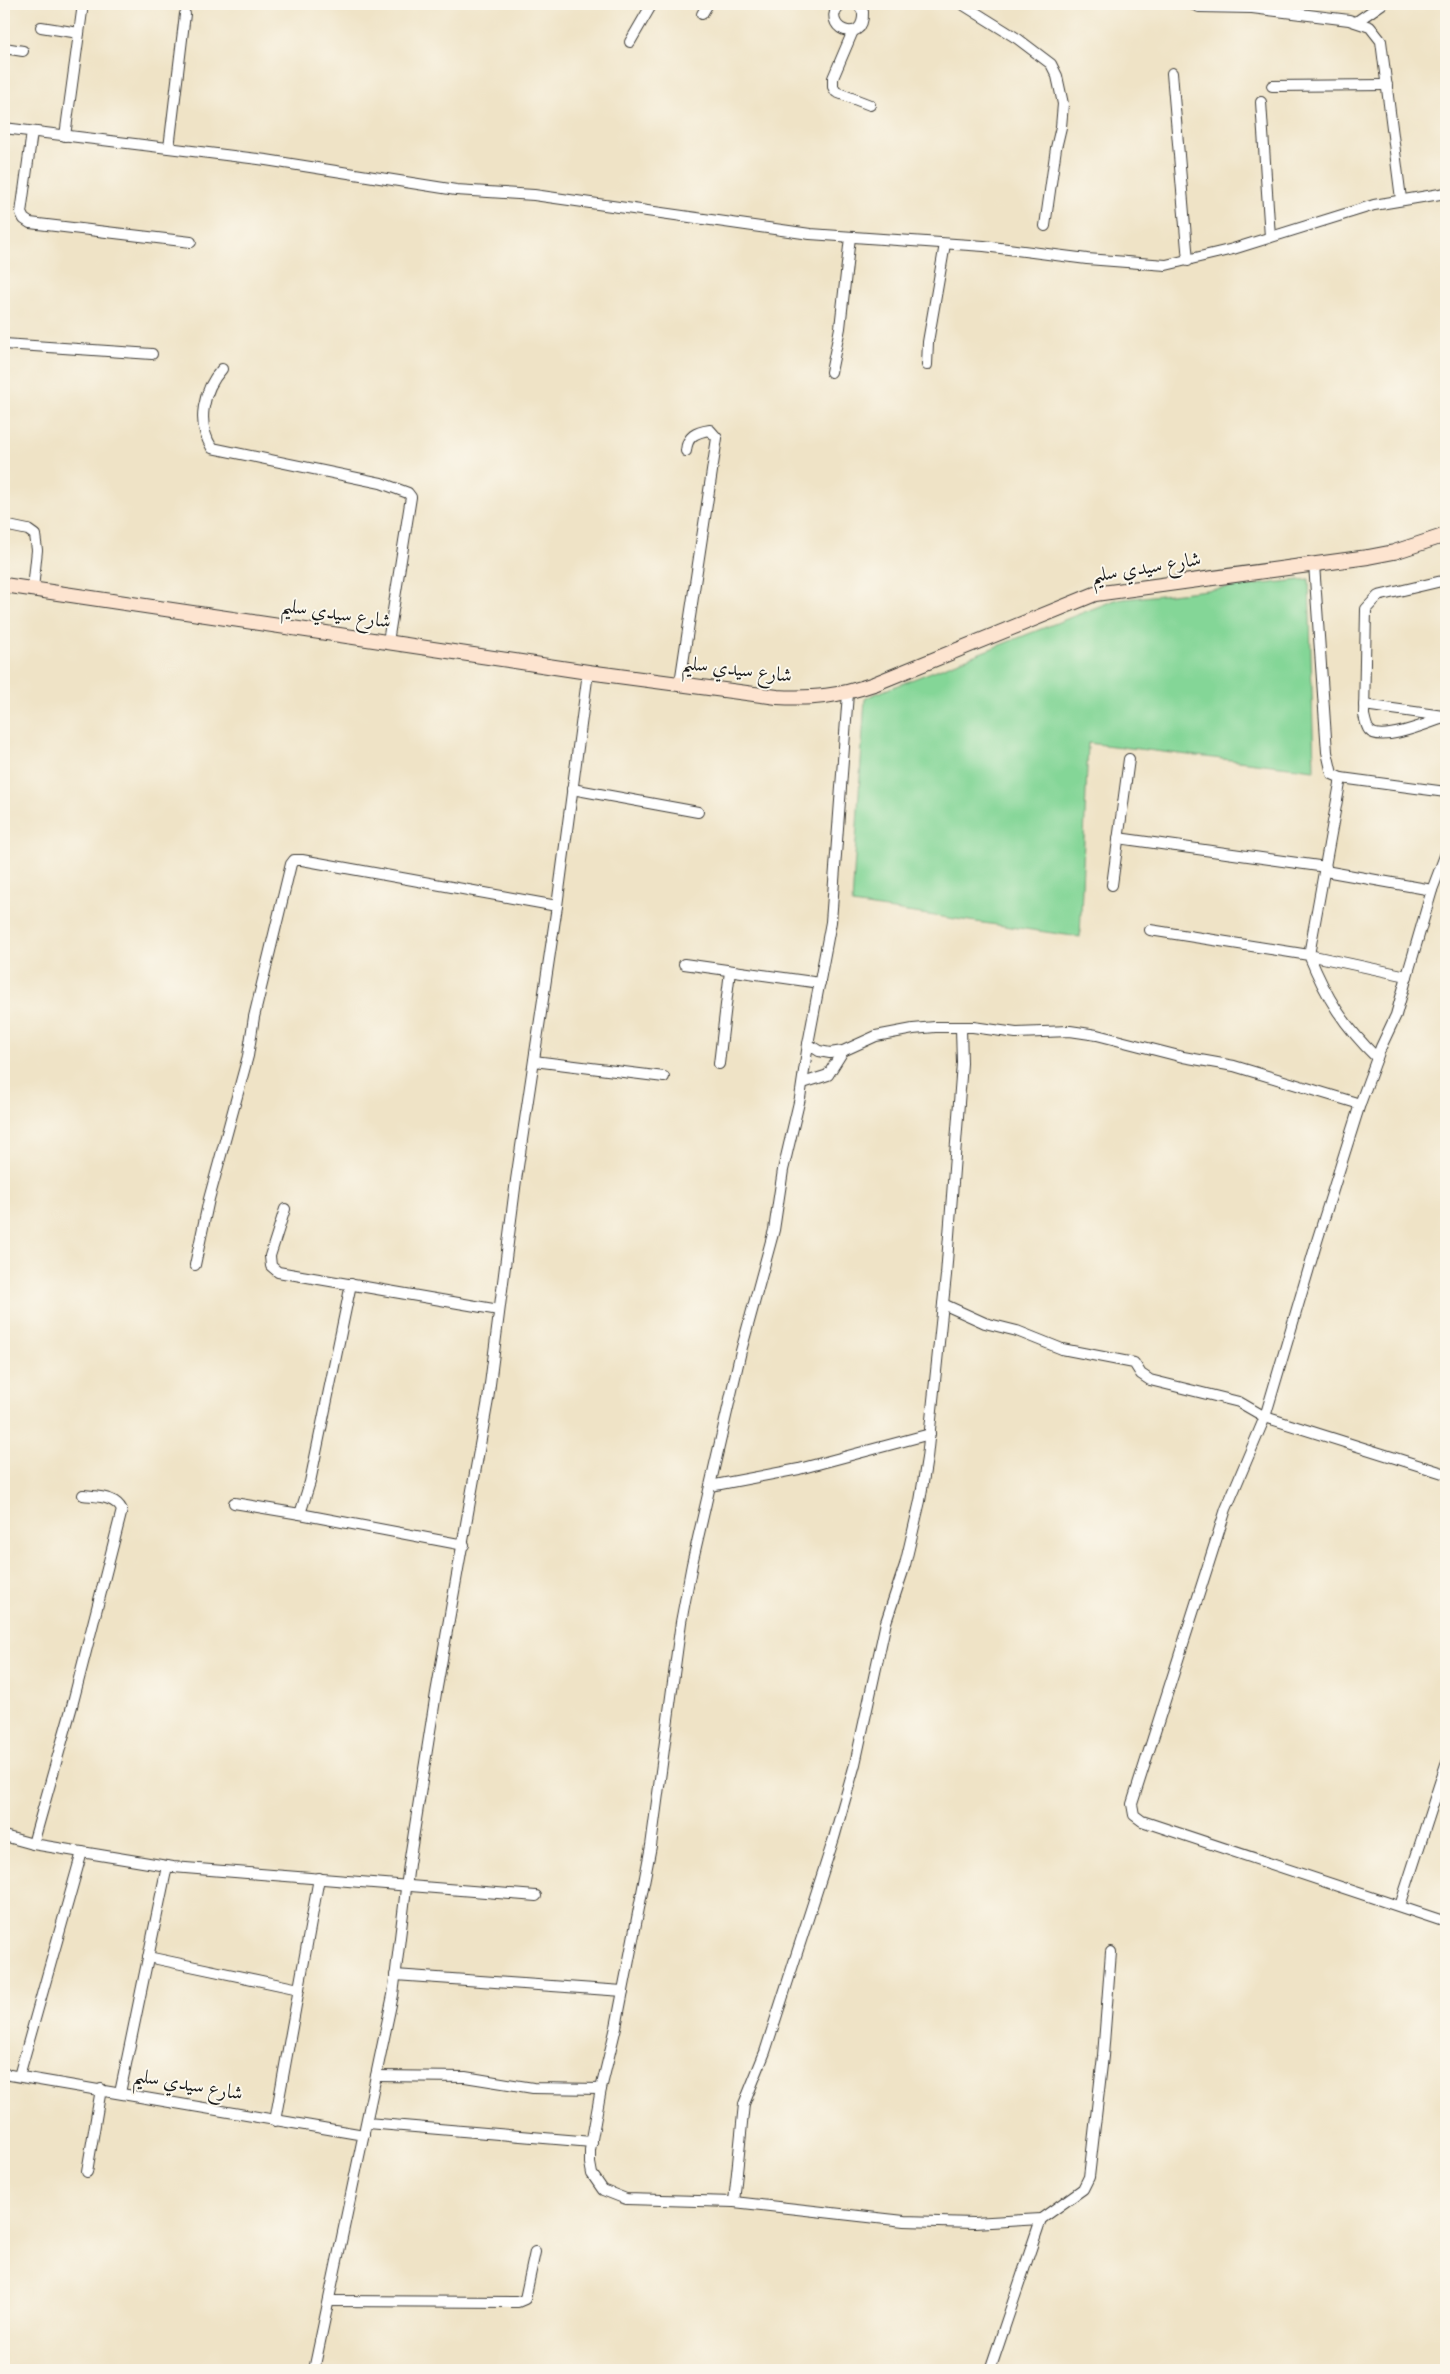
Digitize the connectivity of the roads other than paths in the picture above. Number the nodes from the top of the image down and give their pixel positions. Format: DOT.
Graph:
graph roads {
  1 [pos="83,4"];
  2 [pos="652,4"];
  3 [pos="708,4"];
  4 [pos="841,4"];
  5 [pos="858,4"];
  6 [pos="962,4"];
  7 [pos="1191,4"];
  8 [pos="1382,4"];
  9 [pos="185,14"];
  10 [pos="702,14"];
  11 [pos="1356,22"];
  12 [pos="41,27"];
  13 [pos="853,31"];
  14 [pos="79,33"];
  15 [pos="630,42"];
  16 [pos="4,48"];
  17 [pos="23,51"];
  18 [pos="1172,73"];
  19 [pos="1272,86"];
  20 [pos="1387,86"];
  21 [pos="1261,102"];
  22 [pos="870,105"];
  23 [pos="4,128"];
  24 [pos="32,132"];
  25 [pos="65,136"];
  26 [pos="169,148"];
  27 [pos="1446,193"];
  28 [pos="1401,199"];
  29 [pos="1045,226"];
  30 [pos="850,237"];
  31 [pos="1270,237"];
  32 [pos="191,242"];
  33 [pos="945,244"];
  34 [pos="1188,262"];
  35 [pos="4,344"];
  36 [pos="152,354"];
  37 [pos="927,365"];
  38 [pos="222,369"];
  39 [pos="831,372"];
  40 [pos="686,451"];
  41 [pos="4,525"];
  42 [pos="1446,535"];
  43 [pos="1314,564"];
  44 [pos="1446,580"];
  45 [pos="4,584"];
  46 [pos="33,589"];
  47 [pos="388,642"];
  48 [pos="588,672"];
  49 [pos="680,683"];
  50 [pos="848,693"];
  51 [pos="1364,705"];
  52 [pos="1446,717"];
  53 [pos="1129,759"];
  54 [pos="1341,778"];
  55 [pos="572,789"];
  56 [pos="1446,792"];
  57 [pos="698,812"];
  58 [pos="1118,838"];
  59 [pos="1446,853"];
  60 [pos="1326,869"];
  61 [pos="1444,869"];
  62 [pos="1112,885"];
  63 [pos="1432,890"];
  64 [pos="557,906"];
  65 [pos="1150,930"];
  66 [pos="1309,955"];
  67 [pos="684,964"];
  68 [pos="730,971"];
  69 [pos="1407,976"];
  70 [pos="820,983"];
  71 [pos="961,1028"];
  72 [pos="808,1044"];
  73 [pos="843,1051"];
  74 [pos="1377,1058"];
  75 [pos="534,1061"];
  76 [pos="718,1064"];
  77 [pos="664,1077"];
  78 [pos="802,1083"];
  79 [pos="1360,1104"];
  80 [pos="285,1208"];
  81 [pos="195,1265"];
  82 [pos="351,1284"];
  83 [pos="943,1304"];
  84 [pos="500,1310"];
  85 [pos="1265,1417"];
  86 [pos="930,1434"];
  87 [pos="1446,1474"];
  88 [pos="710,1486"];
  89 [pos="83,1495"];
  90 [pos="234,1503"];
  91 [pos="300,1514"];
  92 [pos="464,1545"];
  93 [pos="1446,1764"];
  94 [pos="4,1836"];
  95 [pos="33,1844"];
  96 [pos="82,1852"];
  97 [pos="167,1866"];
  98 [pos="319,1878"];
  99 [pos="407,1885"];
  100 [pos="536,1896"];
  101 [pos="1400,1906"];
  102 [pos="1446,1922"];
  103 [pos="1110,1952"];
  104 [pos="148,1957"];
  105 [pos="395,1976"];
  106 [pos="299,1989"];
  107 [pos="624,1991"];
  108 [pos="4,2074"];
  109 [pos="19,2076"];
  110 [pos="376,2076"];
  111 [pos="101,2089"];
  112 [pos="601,2089"];
  113 [pos="120,2093"];
  114 [pos="276,2121"];
  115 [pos="367,2123"];
  116 [pos="364,2136"];
  117 [pos="592,2142"];
  118 [pos="87,2172"];
  119 [pos="734,2202"];
  120 [pos="1041,2219"];
  121 [pos="535,2252"];
  122 [pos="329,2301"];
  123 [pos="314,2370"];
  124 [pos="990,2370"];
  1 -- 14 [label="street"];
  2 -- 15 [label="street"];
  3 -- 10 [label="street"];
  4 -- 13 [label="street"];
  5 -- 13 [label="street"];
  6 -- 29 [label="street"];
  7 -- 11 [label="street"];
  8 -- 11 [label="street"];
  9 -- 26 [label="street"];
  11 -- 20 [label="street"];
  12 -- 14 [label="street"];
  13 -- 22 [label="street"];
  14 -- 25 [label="street"];
  16 -- 17 [label="street"];
  18 -- 34 [label="street"];
  19 -- 20 [label="street"];
  20 -- 28 [label="street"];
  21 -- 31 [label="street"];
  23 -- 24 [label="street"];
  24 -- 25 [label="street"];
  24 -- 32 [label="street"];
  25 -- 26 [label="street"];
  26 -- 30 [label="street"];
  27 -- 28 [label="street"];
  28 -- 31 [label="street"];
  30 -- 33 [label="street"];
  30 -- 39 [label="street"];
  31 -- 34 [label="street"];
  33 -- 34 [label="street"];
  33 -- 37 [label="street"];
  35 -- 36 [label="street"];
  38 -- 47 [label="street"];
  40 -- 49 [label="street"];
  41 -- 46 [label="street"];
  42 -- 43 [label="main road, شارع سيدي سليم"];
  43 -- 50 [label="main road, شارع سيدي سليم"];
  43 -- 54 [label="street"];
  44 -- 51 [label="street"];
  45 -- 46 [label="main road, شارع سيدي سليم"];
  46 -- 47 [label="main road, شارع سيدي سليم"];
  47 -- 48 [label="main road, شارع سيدي سليم"];
  48 -- 49 [label="main road, شارع سيدي سليم"];
  48 -- 55 [label="street"];
  49 -- 50 [label="main road, شارع سيدي سليم"];
  50 -- 70 [label="street"];
  51 -- 52 [label="street"];
  51 -- 52 [label="street"];
  53 -- 58 [label="street"];
  54 -- 56 [label="street"];
  54 -- 60 [label="street"];
  55 -- 57 [label="street"];
  55 -- 64 [label="street"];
  58 -- 60 [label="street"];
  58 -- 62 [label="street"];
  59 -- 61 [label="street"];
  60 -- 63 [label="street"];
  60 -- 66 [label="street"];
  61 -- 63 [label="street"];
  63 -- 69 [label="street"];
  64 -- 75 [label="street"];
  64 -- 81 [label="street"];
  65 -- 66 [label="street"];
  66 -- 69 [label="street"];
  66 -- 74 [label="street"];
  67 -- 68 [label="street"];
  68 -- 70 [label="street"];
  68 -- 76 [label="street"];
  69 -- 74 [label="street"];
  70 -- 72 [label="street"];
  71 -- 73 [label="street"];
  71 -- 79 [label="street"];
  71 -- 83 [label="street"];
  72 -- 73 [label="street"];
  72 -- 78 [label="street"];
  73 -- 78 [label="street"];
  74 -- 79 [label="street"];
  75 -- 77 [label="street"];
  75 -- 84 [label="street"];
  78 -- 88 [label="street"];
  79 -- 85 [label="street"];
  80 -- 82 [label="street"];
  82 -- 84 [label="street"];
  82 -- 91 [label="street"];
  83 -- 85 [label="street"];
  83 -- 86 [label="street"];
  84 -- 92 [label="street"];
  85 -- 87 [label="street"];
  85 -- 101 [label="street"];
  86 -- 88 [label="street"];
  86 -- 119 [label="street"];
  88 -- 107 [label="street"];
  89 -- 95 [label="street"];
  90 -- 91 [label="street"];
  91 -- 92 [label="street"];
  92 -- 99 [label="street"];
  93 -- 101 [label="street"];
  94 -- 95 [label="street"];
  95 -- 96 [label="street"];
  96 -- 97 [label="street"];
  96 -- 109 [label="street"];
  97 -- 98 [label="street"];
  97 -- 104 [label="street"];
  98 -- 99 [label="street"];
  98 -- 106 [label="street"];
  99 -- 100 [label="street"];
  99 -- 105 [label="street"];
  101 -- 102 [label="street"];
  103 -- 120 [label="street"];
  104 -- 106 [label="street"];
  104 -- 113 [label="street"];
  105 -- 107 [label="street"];
  105 -- 110 [label="street"];
  106 -- 114 [label="street"];
  107 -- 112 [label="street"];
  108 -- 109 [label="street, شارع سيدي سليم"];
  109 -- 111 [label="street, شارع سيدي سليم"];
  110 -- 112 [label="street"];
  110 -- 115 [label="street"];
  111 -- 113 [label="street, شارع سيدي سليم"];
  111 -- 118 [label="street"];
  112 -- 117 [label="street"];
  113 -- 114 [label="street, شارع سيدي سليم"];
  114 -- 116 [label="street, شارع سيدي سليم"];
  115 -- 116 [label="street"];
  115 -- 117 [label="street"];
  116 -- 122 [label="street"];
  117 -- 119 [label="street"];
  119 -- 120 [label="street"];
  120 -- 124 [label="street"];
  121 -- 122 [label="street"];
  122 -- 123 [label="street"];
}
